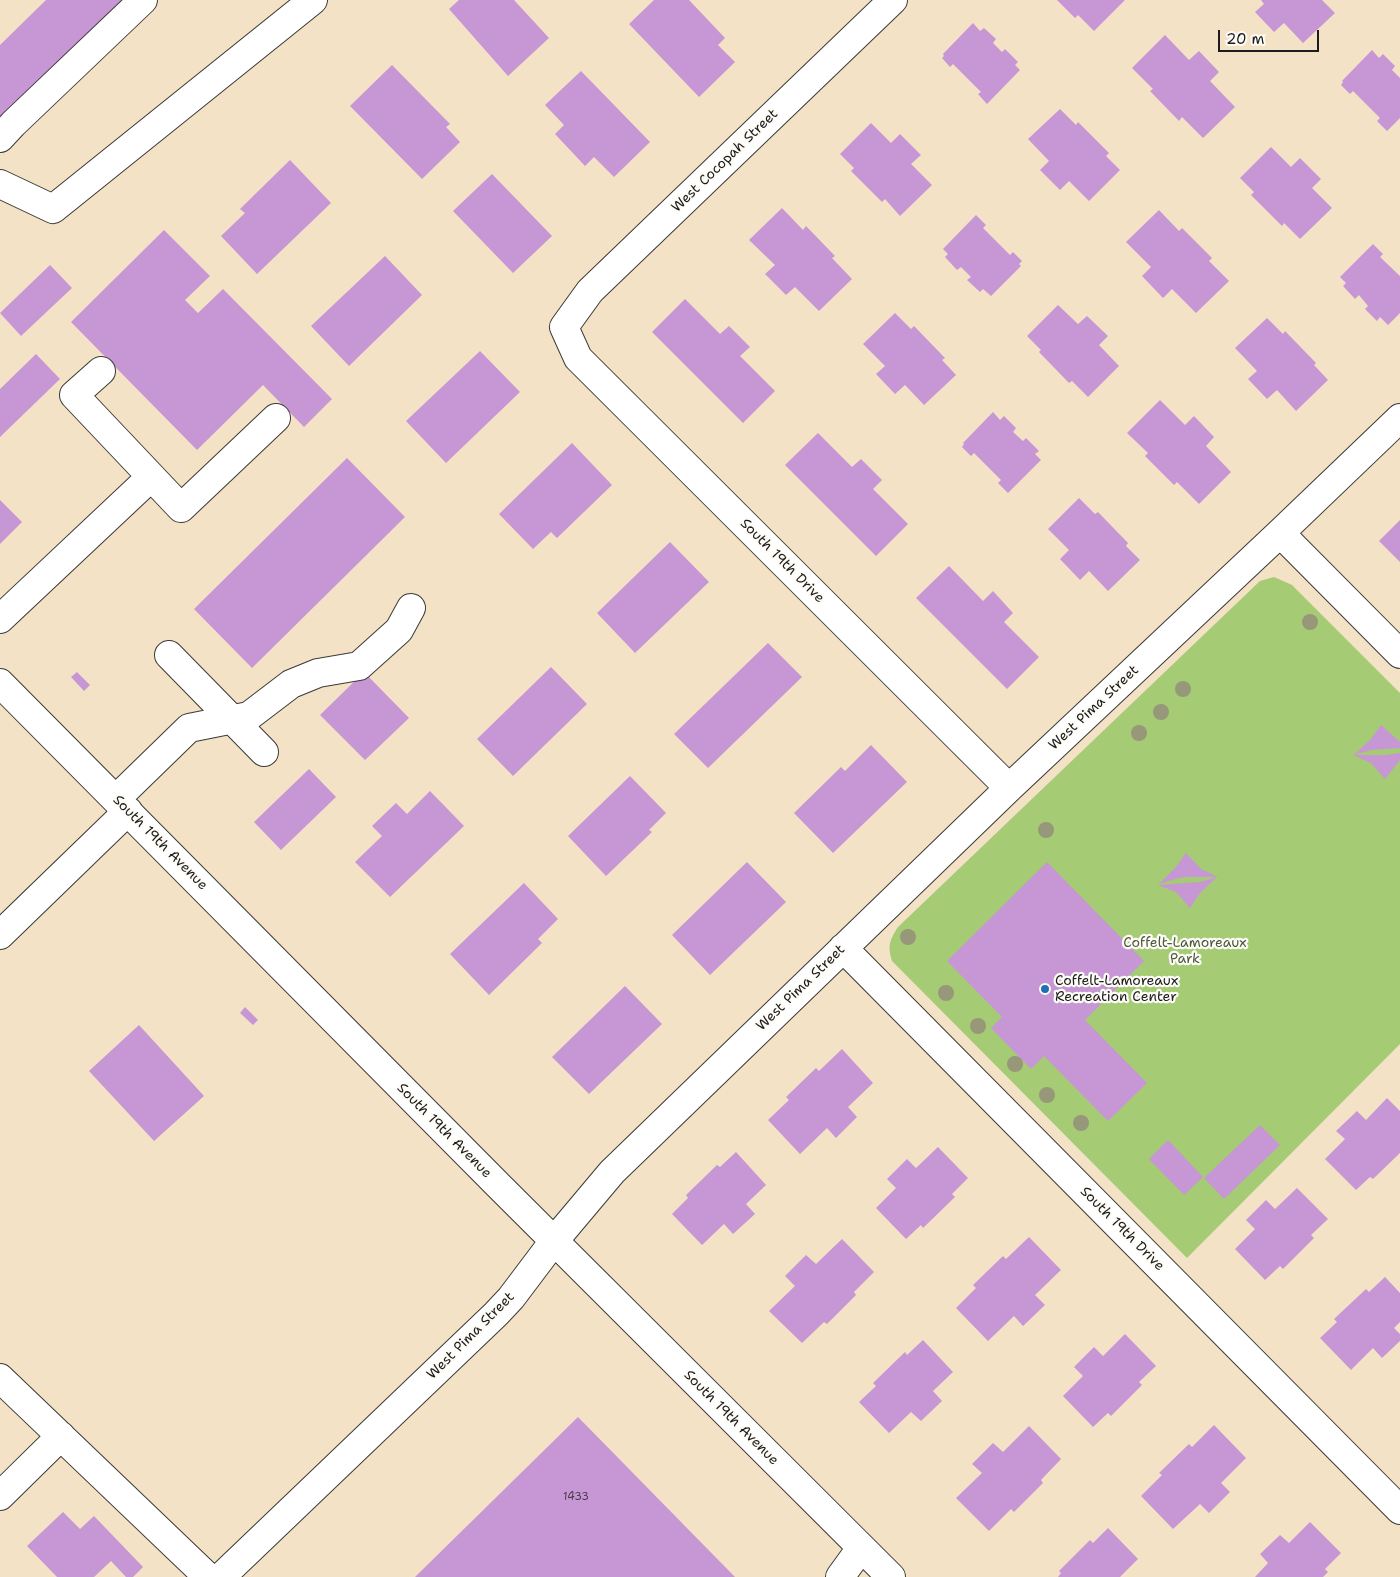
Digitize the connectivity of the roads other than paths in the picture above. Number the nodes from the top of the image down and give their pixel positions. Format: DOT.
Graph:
graph roads {
  1 [pos="143,0"];
  2 [pos="313,0"];
  3 [pos="893,0"];
  4 [pos="0,138"];
  5 [pos="0,184"];
  6 [pos="564,327"];
  7 [pos="101,371"];
  8 [pos="276,418"];
  9 [pos="1400,418"];
  10 [pos="151,477"];
  11 [pos="1280,534"];
  12 [pos="412,608"];
  13 [pos="0,619"];
  14 [pos="1400,654"];
  15 [pos="168,655"];
  16 [pos="0,683"];
  17 [pos="233,720"];
  18 [pos="264,752"];
  19 [pos="1009,788"];
  20 [pos="122,805"];
  21 [pos="0,935"];
  22 [pos="843,948"];
  23 [pos="554,1241"];
  24 [pos="0,1378"];
  25 [pos="61,1436"];
  26 [pos="0,1496"];
  27 [pos="1400,1510"];
  28 [pos="862,1548"];
  29 [pos="208,1577"];
  30 [pos="221,1577"];
  31 [pos="840,1577"];
  32 [pos="891,1577"];
  1 -- 4 [label="street"];
  2 -- 5 [label="street"];
  3 -- 6 [label="street, West Cocopah Street"];
  6 -- 19 [label="street, South 19th Drive"];
  7 -- 10 [label="street"];
  8 -- 10 [label="street"];
  9 -- 11 [label="street, West Pima Street"];
  10 -- 13 [label="street"];
  11 -- 14 [label="street"];
  11 -- 19 [label="street, West Pima Street"];
  12 -- 17 [label="street"];
  15 -- 17 [label="street"];
  16 -- 20 [label="street, South 19th Avenue"];
  17 -- 18 [label="street"];
  17 -- 20 [label="street"];
  19 -- 22 [label="street, West Pima Street"];
  20 -- 21 [label="street"];
  20 -- 23 [label="street, South 19th Avenue"];
  22 -- 23 [label="street, West Pima Street"];
  22 -- 27 [label="street, South 19th Drive"];
  23 -- 28 [label="street, South 19th Avenue"];
  23 -- 30 [label="street, West Pima Street"];
  24 -- 25 [label="street"];
  25 -- 26 [label="street"];
  25 -- 29 [label="street"];
  28 -- 31 [label="street"];
  28 -- 32 [label="street, South 19th Avenue"];
}
